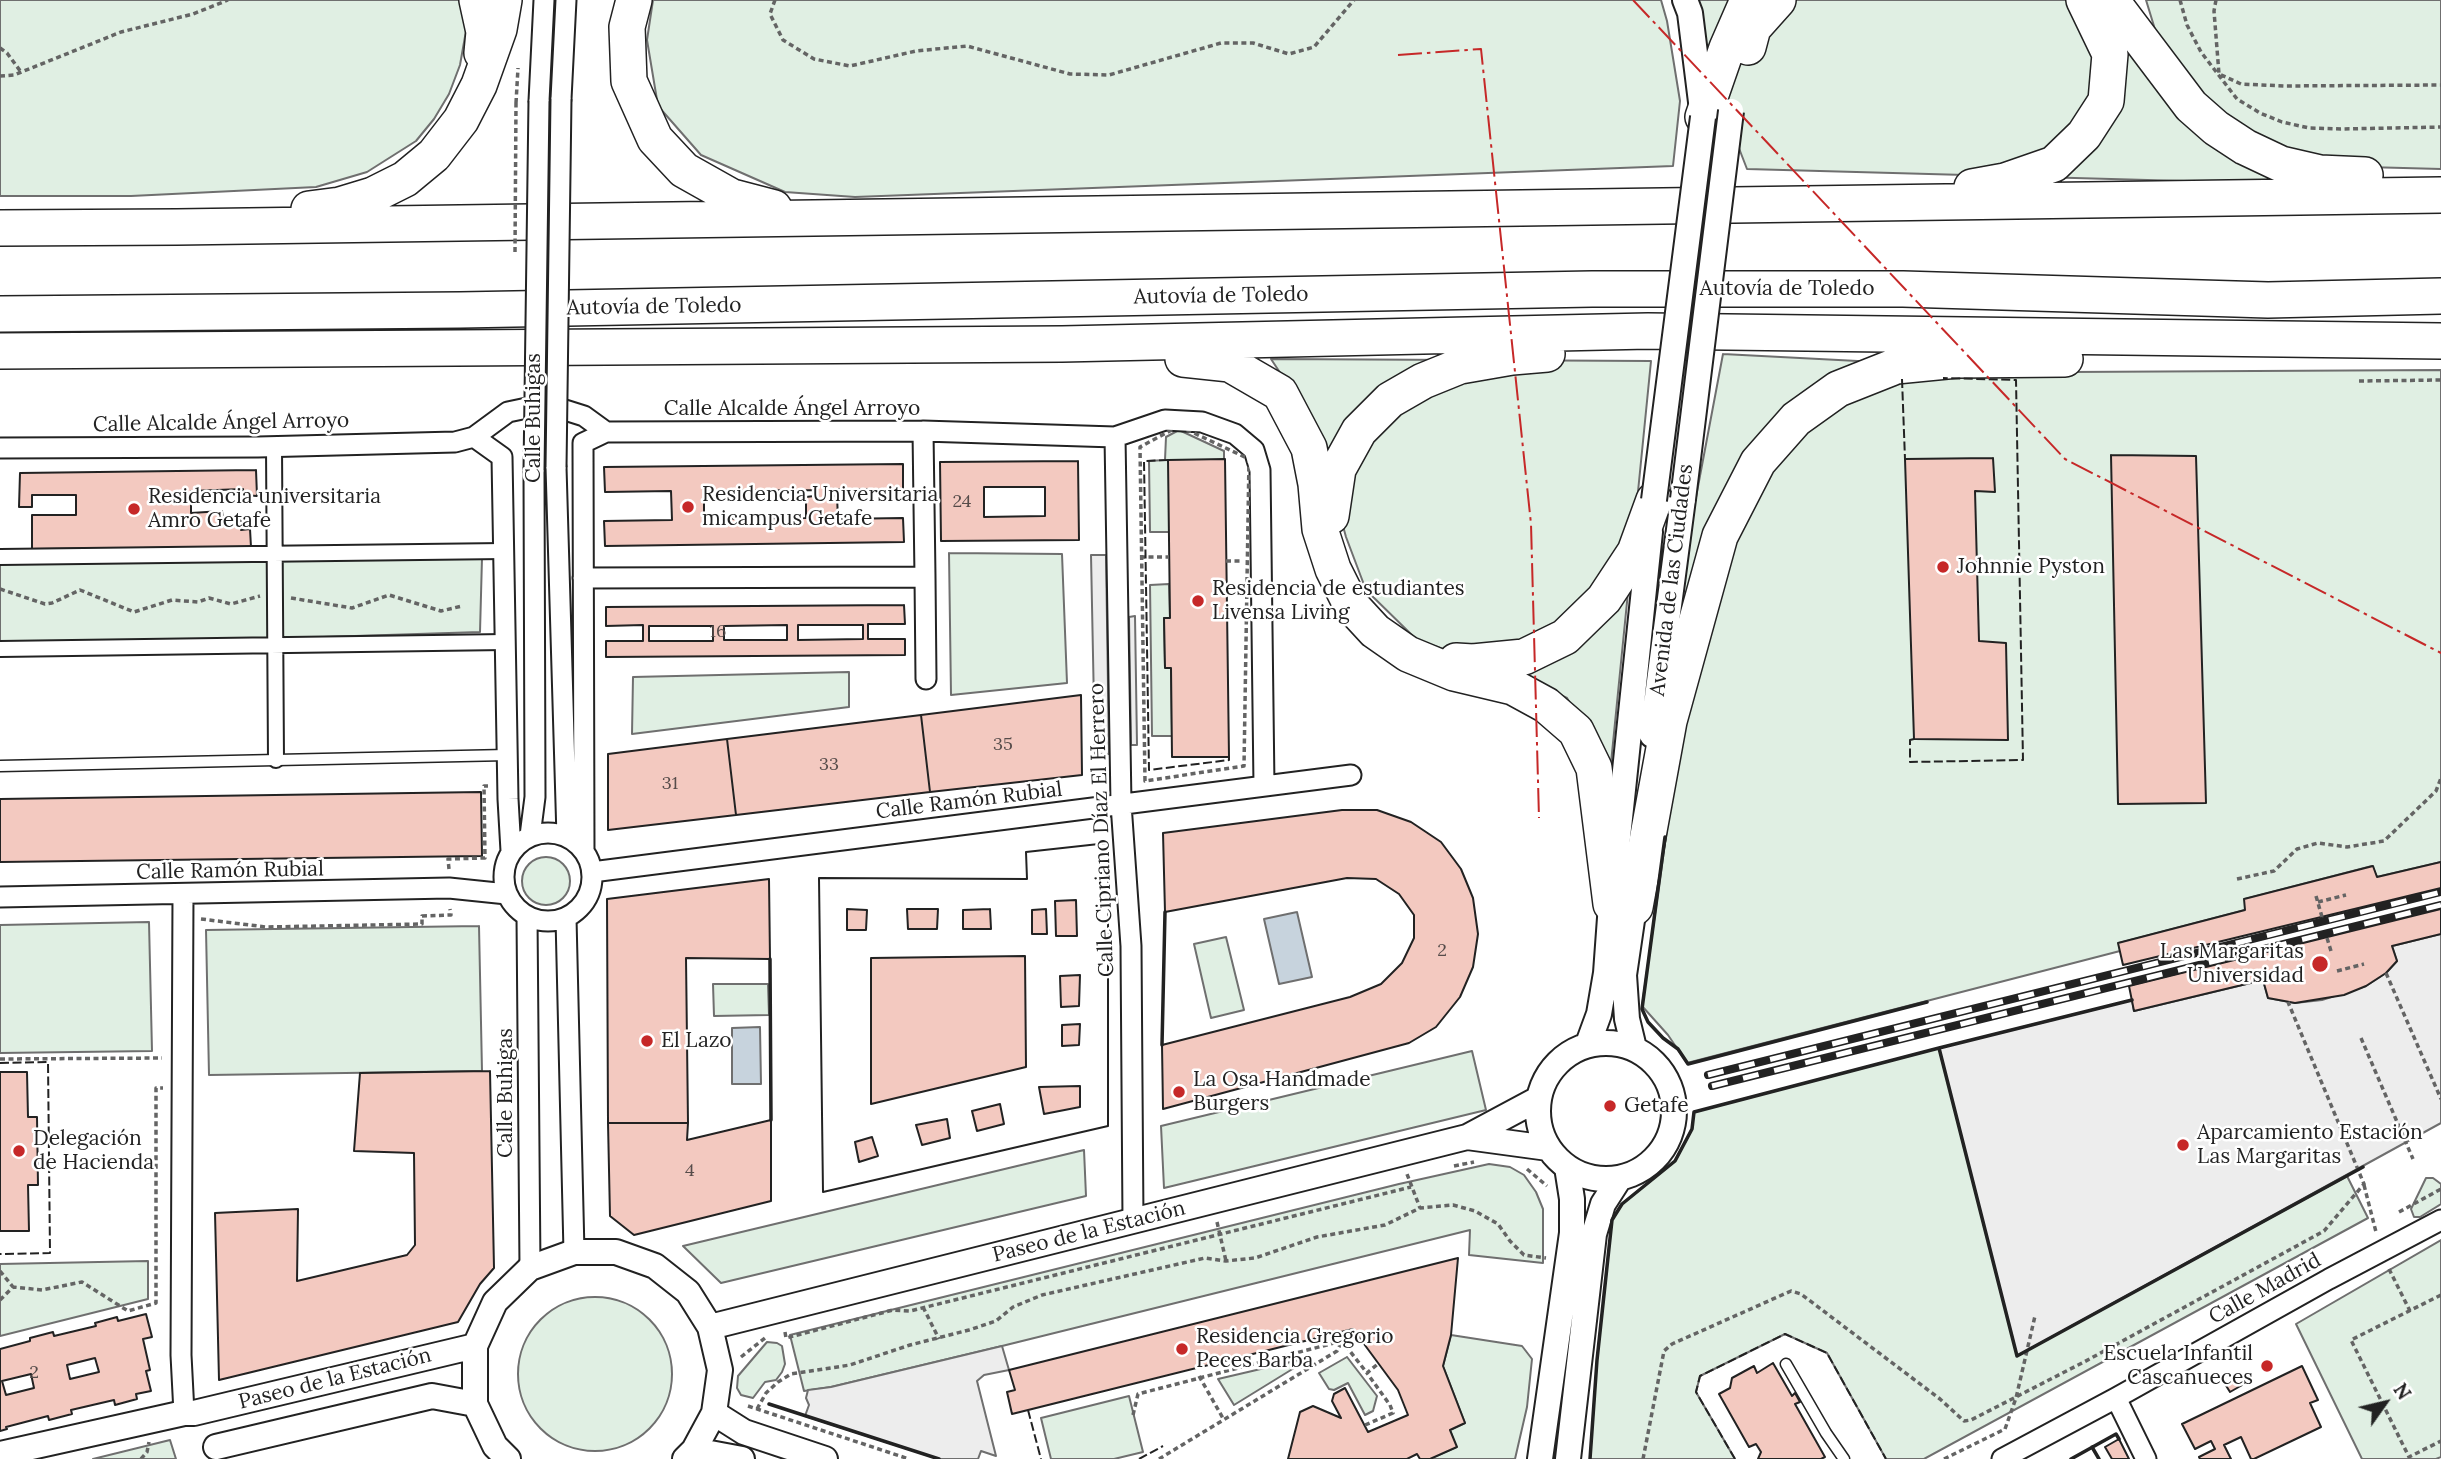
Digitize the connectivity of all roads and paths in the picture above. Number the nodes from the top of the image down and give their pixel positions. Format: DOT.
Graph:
graph roads {
  1 [pos="228,0"];
  2 [pos="477,0"];
  3 [pos="504,0"];
  4 [pos="544,0"];
  5 [pos="566,0"];
  6 [pos="634,0"];
  7 [pos="775,0"];
  8 [pos="1354,0"];
  9 [pos="1685,0"];
  10 [pos="1748,0"];
  11 [pos="1778,0"];
  12 [pos="2084,0"];
  13 [pos="2111,0"];
  14 [pos="2130,0"];
  15 [pos="2180,0"];
  16 [pos="2216,0"];
  17 [pos="0,48"];
  18 [pos="21,72"];
  19 [pos="2164,72"];
  20 [pos="2219,74"];
  21 [pos="0,76"];
  22 [pos="479,85"];
  23 [pos="2441,85"];
  24 [pos="1717,114"];
  25 [pos="2441,127"];
  26 [pos="2441,179"];
  27 [pos="2441,195"];
  28 [pos="1886,202"];
  29 [pos="840,218"];
  30 [pos="0,228"];
  31 [pos="177,228"];
  32 [pos="2441,296"];
  33 [pos="0,314"];
  34 [pos="1648,331"];
  35 [pos="2274,337"];
  36 [pos="2441,341"];
  37 [pos="1062,344"];
  38 [pos="0,351"];
  39 [pos="2441,380"];
  40 [pos="2359,381"];
  41 [pos="923,431"];
  42 [pos="606,432"];
  43 [pos="474,437"];
  44 [pos="1115,438"];
  45 [pos="274,447"];
  46 [pos="0,448"];
  47 [pos="1668,499"];
  48 [pos="504,551"];
  49 [pos="275,554"];
  50 [pos="0,556"];
  51 [pos="1142,557"];
  52 [pos="1169,557"];
  53 [pos="1116,558"];
  54 [pos="1226,561"];
  55 [pos="1248,561"];
  56 [pos="1333,569"];
  57 [pos="925,577"];
  58 [pos="583,578"];
  59 [pos="0,589"];
  60 [pos="275,594"];
  61 [pos="462,606"];
  62 [pos="505,642"];
  63 [pos="275,645"];
  64 [pos="0,649"];
  65 [pos="1408,654"];
  66 [pos="926,679"];
  67 [pos="507,755"];
  68 [pos="275,760"];
  69 [pos="0,766"];
  70 [pos="1351,775"];
  71 [pos="2441,778"];
  72 [pos="508,786"];
  73 [pos="1264,786"];
  74 [pos="1121,804"];
  75 [pos="530,836"];
  76 [pos="567,837"];
  77 [pos="511,851"];
  78 [pos="584,851"];
  79 [pos="504,871"];
  80 [pos="592,872"];
  81 [pos="2238,879"];
  82 [pos="455,889"];
  83 [pos="507,894"];
  84 [pos="183,895"];
  85 [pos="2346,895"];
  86 [pos="2316,896"];
  87 [pos="0,897"];
  88 [pos="2318,902"];
  89 [pos="1623,906"];
  90 [pos="527,917"];
  91 [pos="2322,917"];
  92 [pos="566,918"];
  93 [pos="2327,938"];
  94 [pos="183,948"];
  95 [pos="2331,951"];
  96 [pos="2364,964"];
  97 [pos="2337,971"];
  98 [pos="2386,973"];
  99 [pos="2288,1002"];
  100 [pos="2361,1038"];
  101 [pos="1588,1044"];
  102 [pos="1634,1048"];
  103 [pos="162,1058"];
  104 [pos="0,1059"];
  105 [pos="182,1088"];
  106 [pos="1538,1099"];
  107 [pos="2441,1099"];
  108 [pos="1467,1137"];
  109 [pos="1548,1148"];
  110 [pos="2413,1159"];
  111 [pos="1484,1161"];
  112 [pos="1405,1164"];
  113 [pos="1520,1164"];
  114 [pos="1567,1167"];
  115 [pos="1444,1168"];
  116 [pos="1415,1174"];
  117 [pos="1619,1179"];
  118 [pos="2364,1184"];
  119 [pos="1411,1187"];
  120 [pos="2441,1189"];
  121 [pos="1552,1193"];
  122 [pos="1213,1201"];
  123 [pos="1420,1208"];
  124 [pos="2399,1212"];
  125 [pos="2441,1220"];
  126 [pos="1133,1221"];
  127 [pos="1220,1234"];
  128 [pos="574,1252"];
  129 [pos="2380,1252"];
  130 [pos="1548,1258"];
  131 [pos="1226,1261"];
  132 [pos="530,1268"];
  133 [pos="0,1271"];
  134 [pos="13,1287"];
  135 [pos="2441,1296"];
  136 [pos="0,1300"];
  137 [pos="923,1307"];
  138 [pos="2410,1311"];
  139 [pos="2035,1316"];
  140 [pos="782,1318"];
  141 [pos="710,1327"];
  142 [pos="939,1339"];
  143 [pos="1342,1340"];
  144 [pos="475,1346"];
  145 [pos="1379,1363"];
  146 [pos="1786,1364"];
  147 [pos="738,1366"];
  148 [pos="1367,1373"];
  149 [pos="1199,1376"];
  150 [pos="2016,1398"];
  151 [pos="2116,1398"];
  152 [pos="475,1404"];
  153 [pos="746,1406"];
  154 [pos="757,1409"];
  155 [pos="189,1413"];
  156 [pos="714,1413"];
  157 [pos="1133,1415"];
  158 [pos="1224,1420"];
  159 [pos="1364,1425"];
  160 [pos="2441,1441"];
  161 [pos="215,1453"];
  162 [pos="0,1454"];
  163 [pos="689,1455"];
  164 [pos="508,1459"];
  165 [pos="742,1459"];
  166 [pos="825,1459"];
  167 [pos="909,1459"];
  168 [pos="1159,1459"];
  169 [pos="1540,1459"];
  170 [pos="1568,1459"];
  171 [pos="1643,1459"];
  172 [pos="1844,1459"];
  173 [pos="1944,1459"];
  174 [pos="2002,1459"];
  175 [pos="2146,1459"];
  1 -- 18 [label="path"];
  2 -- 22 [label="highway"];
  3 -- 22 [label="highway"];
  4 -- 75 [label="street, Calle Buhigas, bridge"];
  5 -- 76 [label="street, Calle Buhigas, bridge"];
  6 -- 29 [label="highway"];
  7 -- 8 [label="path"];
  9 -- 24 [label="street, Avenida de las Ciudades"];
  10 -- 24 [label="highway"];
  11 -- 24 [label="highway"];
  12 -- 28 [label="highway"];
  13 -- 19 [label="highway"];
  14 -- 19 [label="highway"];
  15 -- 20 [label="path"];
  16 -- 20 [label="path"];
  17 -- 18 [label="path"];
  18 -- 21 [label="path"];
  19 -- 26 [label="highway"];
  20 -- 23 [label="path"];
  20 -- 25 [label="path"];
  22 -- 31 [label="highway"];
  24 -- 47 [label="street, Avenida de las Ciudades, bridge"];
  27 -- 28 [label="highway"];
  28 -- 29 [label="highway"];
  29 -- 31 [label="highway"];
  30 -- 31 [label="highway"];
  32 -- 33 [label="highway, Autovía de Toledo"];
  34 -- 35 [label="highway, Autovía de Toledo"];
  34 -- 37 [label="highway, Autovía de Toledo"];
  34 -- 56 [label="highway"];
  35 -- 36 [label="highway, Autovía de Toledo"];
  35 -- 89 [label="highway"];
  37 -- 38 [label="highway, Autovía de Toledo"];
  37 -- 56 [label="highway"];
  39 -- 40 [label="path"];
  41 -- 42 [label="street, Calle Alcalde Ángel Arroyo"];
  41 -- 44 [label="street, Calle Alcalde Ángel Arroyo"];
  41 -- 57 [label="street"];
  42 -- 43 [label="street, Calle Alcalde Ángel Arroyo"];
  42 -- 58 [label="street"];
  43 -- 45 [label="street, Calle Alcalde Ángel Arroyo"];
  43 -- 48 [label="street"];
  44 -- 53 [label="street, Calle Cipriano Díaz El Herrero"];
  44 -- 73 [label="street, Calle Alcalde Ángel Arroyo"];
  45 -- 46 [label="street, Calle Alcalde Ángel Arroyo"];
  45 -- 49 [label="street"];
  47 -- 65 [label="highway"];
  47 -- 89 [label="street, Avenida de las Ciudades"];
  48 -- 49 [label="street"];
  48 -- 62 [label="street"];
  49 -- 50 [label="street"];
  49 -- 60 [label="street"];
  51 -- 52 [label="path"];
  51 -- 53 [label="path"];
  51 -- 55 [label="path"];
  51 -- 55 [label="path"];
  53 -- 74 [label="street, Calle Cipriano Díaz El Herrero"];
  54 -- 55 [label="path"];
  56 -- 65 [label="highway"];
  57 -- 58 [label="street"];
  57 -- 66 [label="street"];
  58 -- 78 [label="street"];
  59 -- 60 [label="path"];
  60 -- 61 [label="path"];
  60 -- 63 [label="street"];
  62 -- 63 [label="street"];
  62 -- 67 [label="street"];
  63 -- 64 [label="street"];
  63 -- 68 [label="street"];
  65 -- 89 [label="highway"];
  67 -- 68 [label="lane"];
  67 -- 72 [label="street"];
  68 -- 69 [label="lane"];
  70 -- 73 [label="street, Calle Ramón Rubial"];
  71 -- 81 [label="path"];
  72 -- 77 [label="street"];
  72 -- 82 [label="path"];
  73 -- 74 [label="street, Calle Ramón Rubial"];
  74 -- 80 [label="street, Calle Ramón Rubial"];
  74 -- 126 [label="street, Calle Cipriano Díaz El Herrero"];
  75 -- 76 [label="street"];
  75 -- 77 [label="street"];
  76 -- 78 [label="street"];
  77 -- 79 [label="street"];
  78 -- 80 [label="street"];
  79 -- 82 [label="street, Calle Ramón Rubial"];
  79 -- 83 [label="street"];
  80 -- 92 [label="street"];
  82 -- 83 [label="street, Calle Ramón Rubial"];
  82 -- 84 [label="street, Calle Ramón Rubial"];
  82 -- 94 [label="path"];
  83 -- 90 [label="street"];
  84 -- 87 [label="street, Calle Ramón Rubial"];
  84 -- 94 [label="street"];
  85 -- 88 [label="path"];
  86 -- 88 [label="path"];
  88 -- 91 [label="path"];
  89 -- 101 [label="street, Avenida de las Ciudades"];
  89 -- 102 [label="street, Avenida de las Ciudades"];
  90 -- 92 [label="street"];
  90 -- 132 [label="street, Calle Buhigas"];
  92 -- 128 [label="street"];
  93 -- 95 [label="path"];
  94 -- 105 [label="street"];
  96 -- 97 [label="path"];
  98 -- 107 [label="path"];
  99 -- 118 [label="path"];
  100 -- 110 [label="path"];
  101 -- 102 [label="street"];
  101 -- 106 [label="street"];
  102 -- 117 [label="street"];
  103 -- 104 [label="path"];
  105 -- 134 [label="path"];
  105 -- 155 [label="street"];
  106 -- 108 [label="street, Paseo de la Estación"];
  106 -- 109 [label="street"];
  108 -- 109 [label="street, Paseo de la Estación"];
  108 -- 112 [label="street, Paseo de la Estación"];
  109 -- 114 [label="street"];
  111 -- 115 [label="path"];
  112 -- 116 [label="path"];
  112 -- 119 [label="path"];
  112 -- 122 [label="street, Paseo de la Estación"];
  113 -- 121 [label="path"];
  114 -- 117 [label="street"];
  114 -- 169 [label="street"];
  117 -- 170 [label="street"];
  118 -- 129 [label="path"];
  118 -- 150 [label="path"];
  119 -- 123 [label="path"];
  119 -- 127 [label="path"];
  120 -- 124 [label="path"];
  122 -- 126 [label="street, Paseo de la Estación"];
  122 -- 127 [label="path"];
  123 -- 130 [label="path"];
  123 -- 131 [label="path"];
  125 -- 129 [label="street, Calle Madrid"];
  126 -- 140 [label="street, Paseo de la Estación"];
  127 -- 131 [label="path"];
  127 -- 137 [label="path"];
  128 -- 132 [label="street"];
  128 -- 141 [label="street"];
  129 -- 138 [label="path"];
  129 -- 151 [label="street, Calle Madrid"];
  131 -- 142 [label="path"];
  132 -- 144 [label="street"];
  133 -- 134 [label="path"];
  134 -- 136 [label="path"];
  135 -- 138 [label="path"];
  137 -- 140 [label="path"];
  137 -- 142 [label="path"];
  138 -- 160 [label="path"];
  139 -- 150 [label="path"];
  140 -- 141 [label="street, Paseo de la Estación"];
  140 -- 147 [label="path"];
  141 -- 156 [label="street"];
  142 -- 154 [label="path"];
  143 -- 148 [label="path"];
  143 -- 149 [label="path"];
  143 -- 158 [label="path"];
  144 -- 152 [label="street"];
  144 -- 155 [label="street, Paseo de la Estación"];
  145 -- 148 [label="path"];
  146 -- 172 [label="lane"];
  148 -- 159 [label="path"];
  149 -- 157 [label="path"];
  149 -- 158 [label="path"];
  150 -- 171 [label="path"];
  150 -- 173 [label="path"];
  151 -- 174 [label="street, Calle Madrid"];
  151 -- 175 [label="street"];
  152 -- 161 [label="street, Paseo de la Estación"];
  152 -- 164 [label="street"];
  153 -- 154 [label="path"];
  154 -- 167 [label="path"];
  155 -- 161 [label="street, Paseo de la Estación"];
  155 -- 162 [label="street, Paseo de la Estación"];
  156 -- 163 [label="street"];
  156 -- 166 [label="street"];
  158 -- 168 [label="path"];
  163 -- 165 [label="street"];
}
